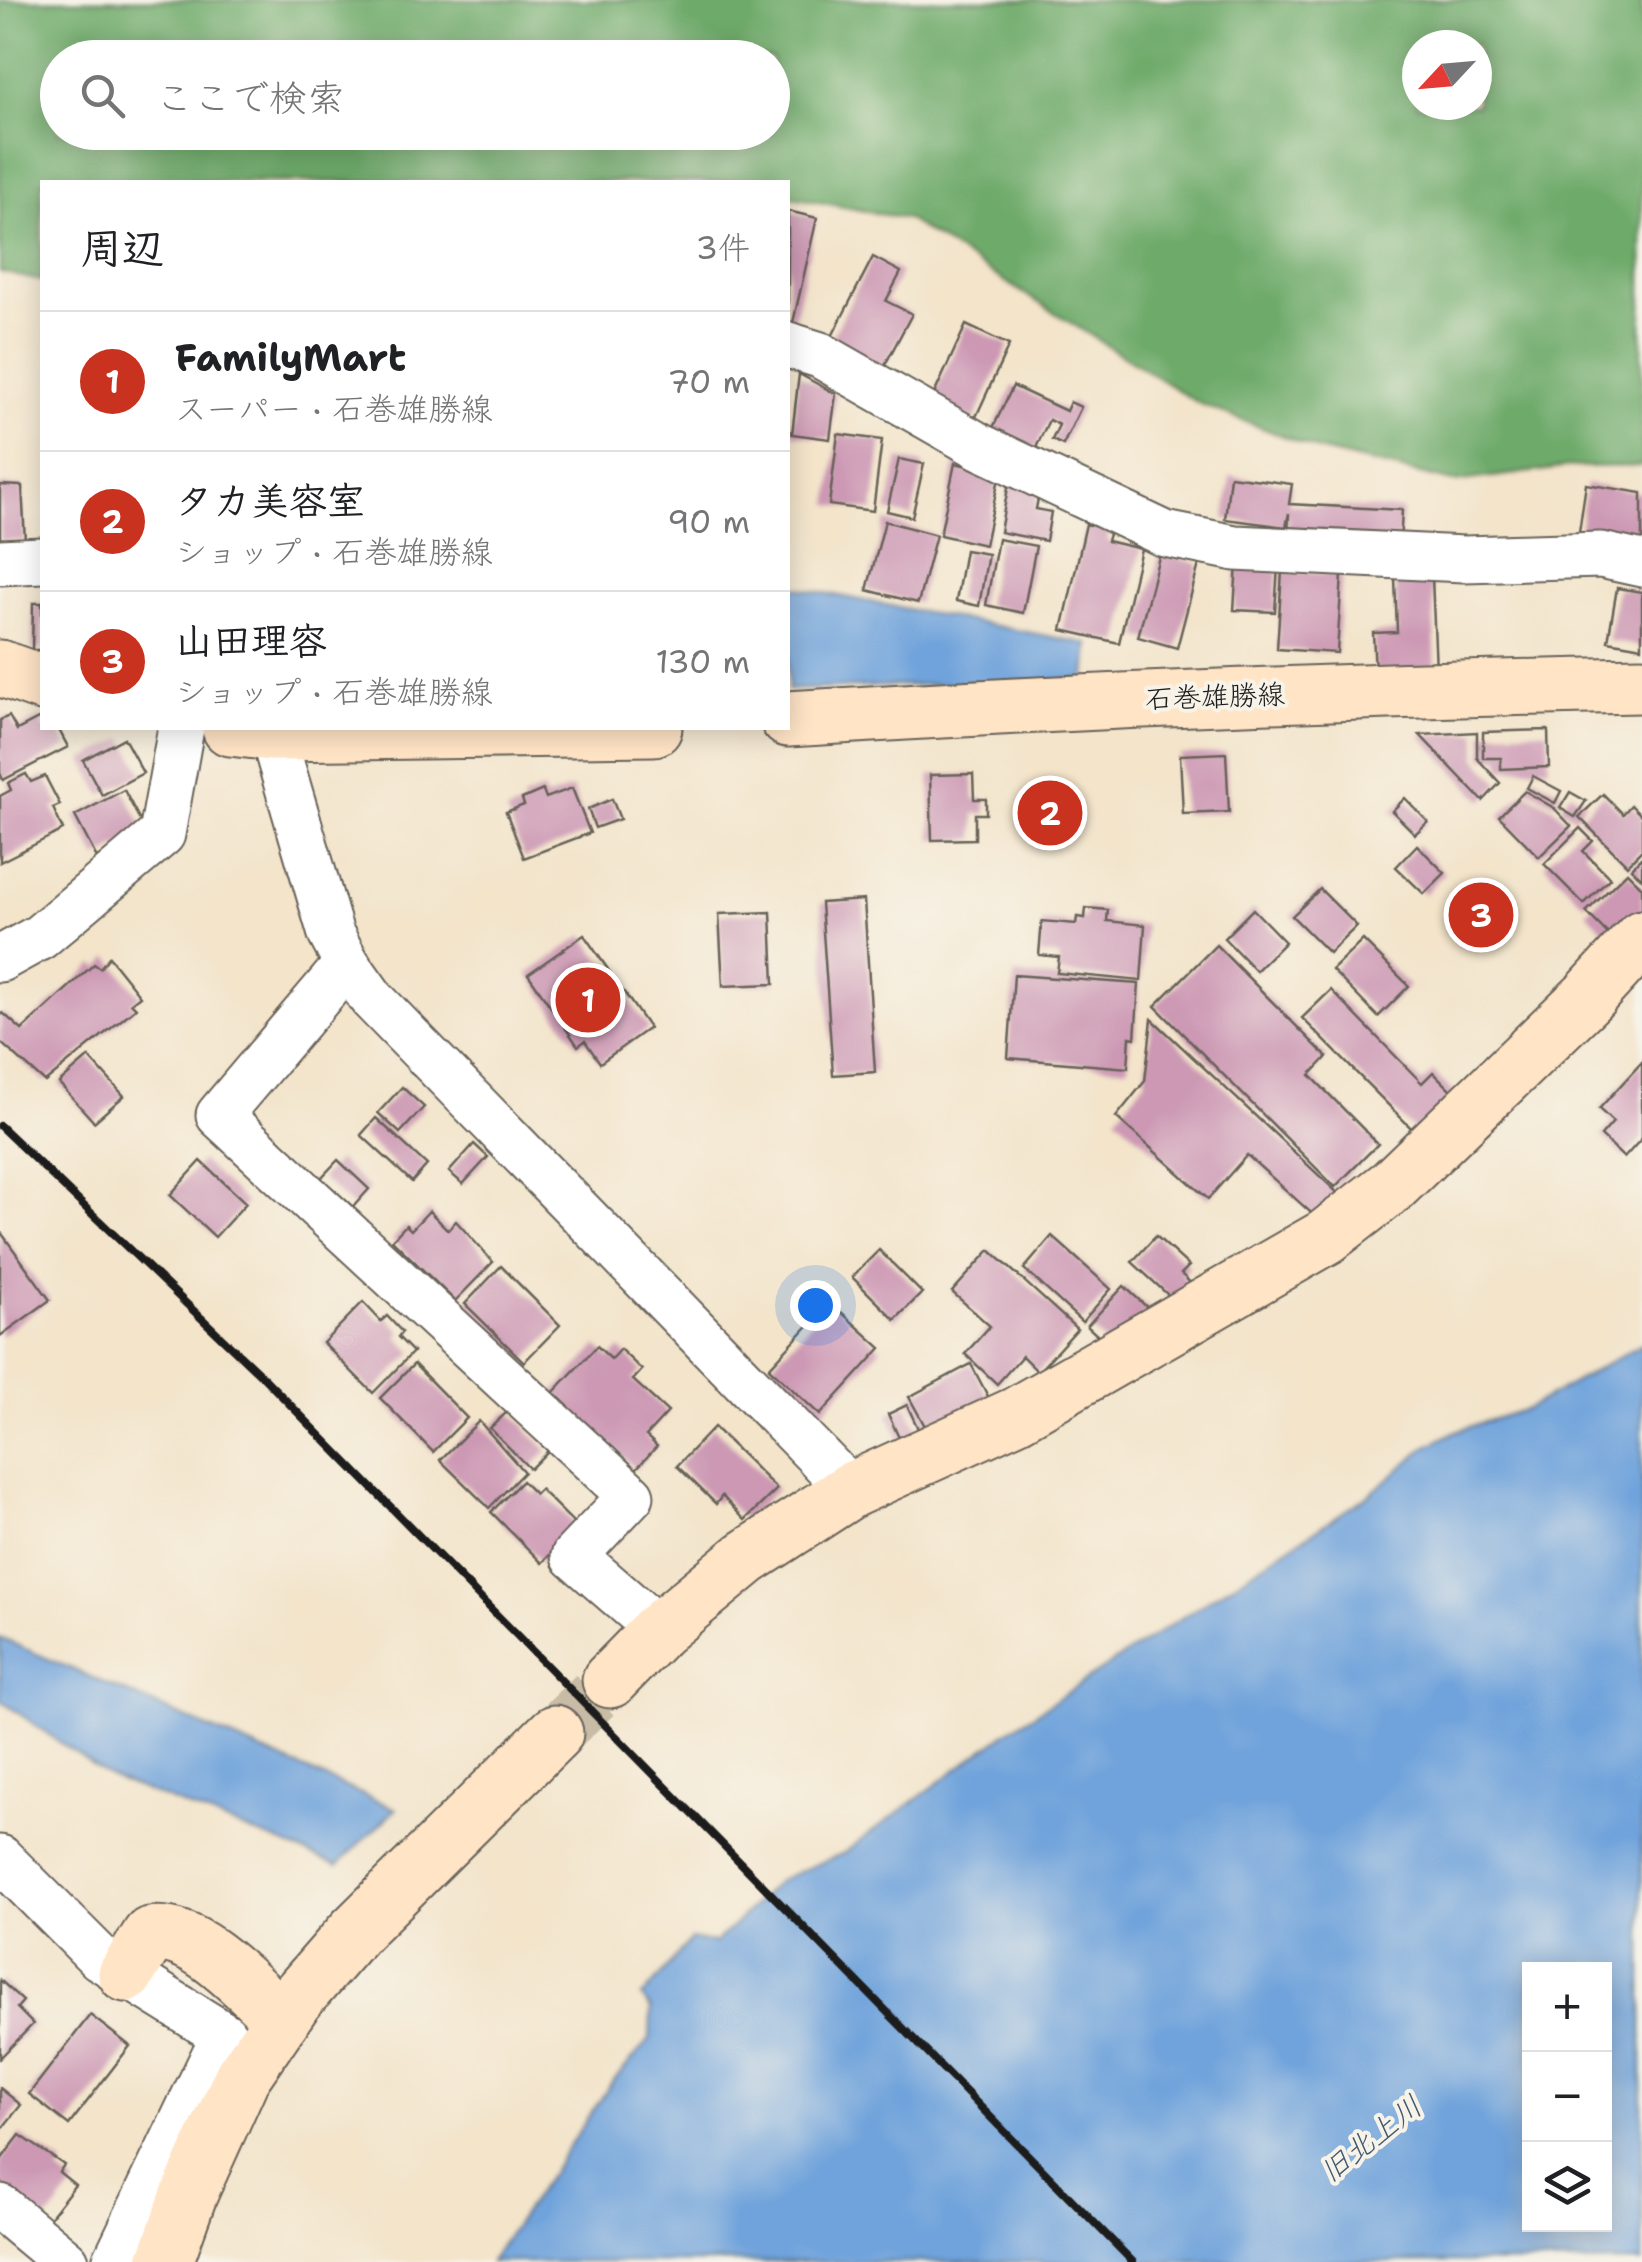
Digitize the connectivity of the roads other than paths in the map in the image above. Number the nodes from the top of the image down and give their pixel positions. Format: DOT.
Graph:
graph roads {
  1 [pos="790,346"];
  2 [pos="40,560"];
  3 [pos="0,562"];
  4 [pos="1642,564"];
  5 [pos="0,668"];
  6 [pos="40,682"];
  7 [pos="1642,685"];
  8 [pos="790,719"];
  9 [pos="181,730"];
  10 [pos="251,730"];
  11 [pos="1642,938"];
  12 [pos="0,959"];
  13 [pos="346,964"];
  14 [pos="851,1490"];
  15 [pos="659,1630"];
  16 [pos="610,1680"];
  17 [pos="555,1733"];
  18 [pos="0,1858"];
  19 [pos="126,1974"];
  20 [pos="282,2019"];
  21 [pos="0,2207"];
  22 [pos="66,2262"];
  23 [pos="114,2262"];
  24 [pos="165,2262"];
  1 -- 4 [label="street"];
  2 -- 3 [label="street"];
  5 -- 6 [label="street"];
  7 -- 8 [label="street, 石巻雄勝線"];
  9 -- 12 [label="street"];
  10 -- 13 [label="street"];
  11 -- 14 [label="street"];
  13 -- 14 [label="street"];
  13 -- 15 [label="street"];
  14 -- 15 [label="street"];
  15 -- 16 [label="street"];
  17 -- 20 [label="street"];
  18 -- 19 [label="street"];
  19 -- 20 [label="street"];
  19 -- 23 [label="street"];
  20 -- 24 [label="street"];
  21 -- 22 [label="street"];
}
